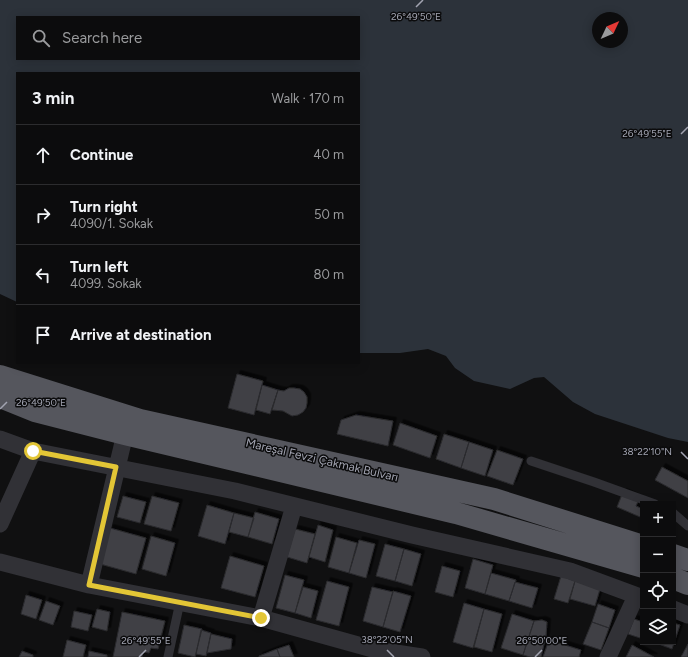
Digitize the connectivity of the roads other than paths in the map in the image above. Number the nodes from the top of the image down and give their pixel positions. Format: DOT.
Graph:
graph roads {
  1 [pos="0,376"];
  2 [pos="0,397"];
  3 [pos="125,434"];
  4 [pos="0,439"];
  5 [pos="33,451"];
  6 [pos="531,461"];
  7 [pos="116,467"];
  8 [pos="647,501"];
  9 [pos="294,506"];
  10 [pos="676,516"];
  11 [pos="0,524"];
  12 [pos="688,526"];
  13 [pos="640,545"];
  14 [pos="676,556"];
  15 [pos="688,560"];
  16 [pos="0,562"];
  17 [pos="640,567"];
  18 [pos="676,579"];
  19 [pos="688,584"];
  20 [pos="89,585"];
  21 [pos="639,597"];
  22 [pos="180,602"];
  23 [pos="676,610"];
  24 [pos="688,615"];
  25 [pos="261,618"];
  26 [pos="372,654"];
  27 [pos="168,657"];
  28 [pos="422,657"];
  29 [pos="608,657"];
  1 -- 13 [label="highway, Mareşal Fevzi Çakmak Bulvarı"];
  2 -- 3 [label="highway, Mareşal Fevzi Çakmak Bulvarı"];
  3 -- 7 [label="street"];
  3 -- 17 [label="highway, Mareşal Fevzi Çakmak Bulvarı"];
  4 -- 5 [label="street"];
  5 -- 7 [label="street"];
  5 -- 11 [label="street"];
  6 -- 8 [label="lane"];
  7 -- 9 [label="street"];
  7 -- 20 [label="street"];
  9 -- 21 [label="street"];
  9 -- 25 [label="street"];
  10 -- 12 [label="lane"];
  14 -- 15 [label="highway"];
  16 -- 20 [label="street"];
  18 -- 19 [label="highway"];
  20 -- 22 [label="street"];
  21 -- 29 [label="street"];
  22 -- 25 [label="street"];
  22 -- 27 [label="lane"];
  23 -- 24 [label="street"];
  25 -- 26 [label="street"];
  26 -- 28 [label="street"];
}
